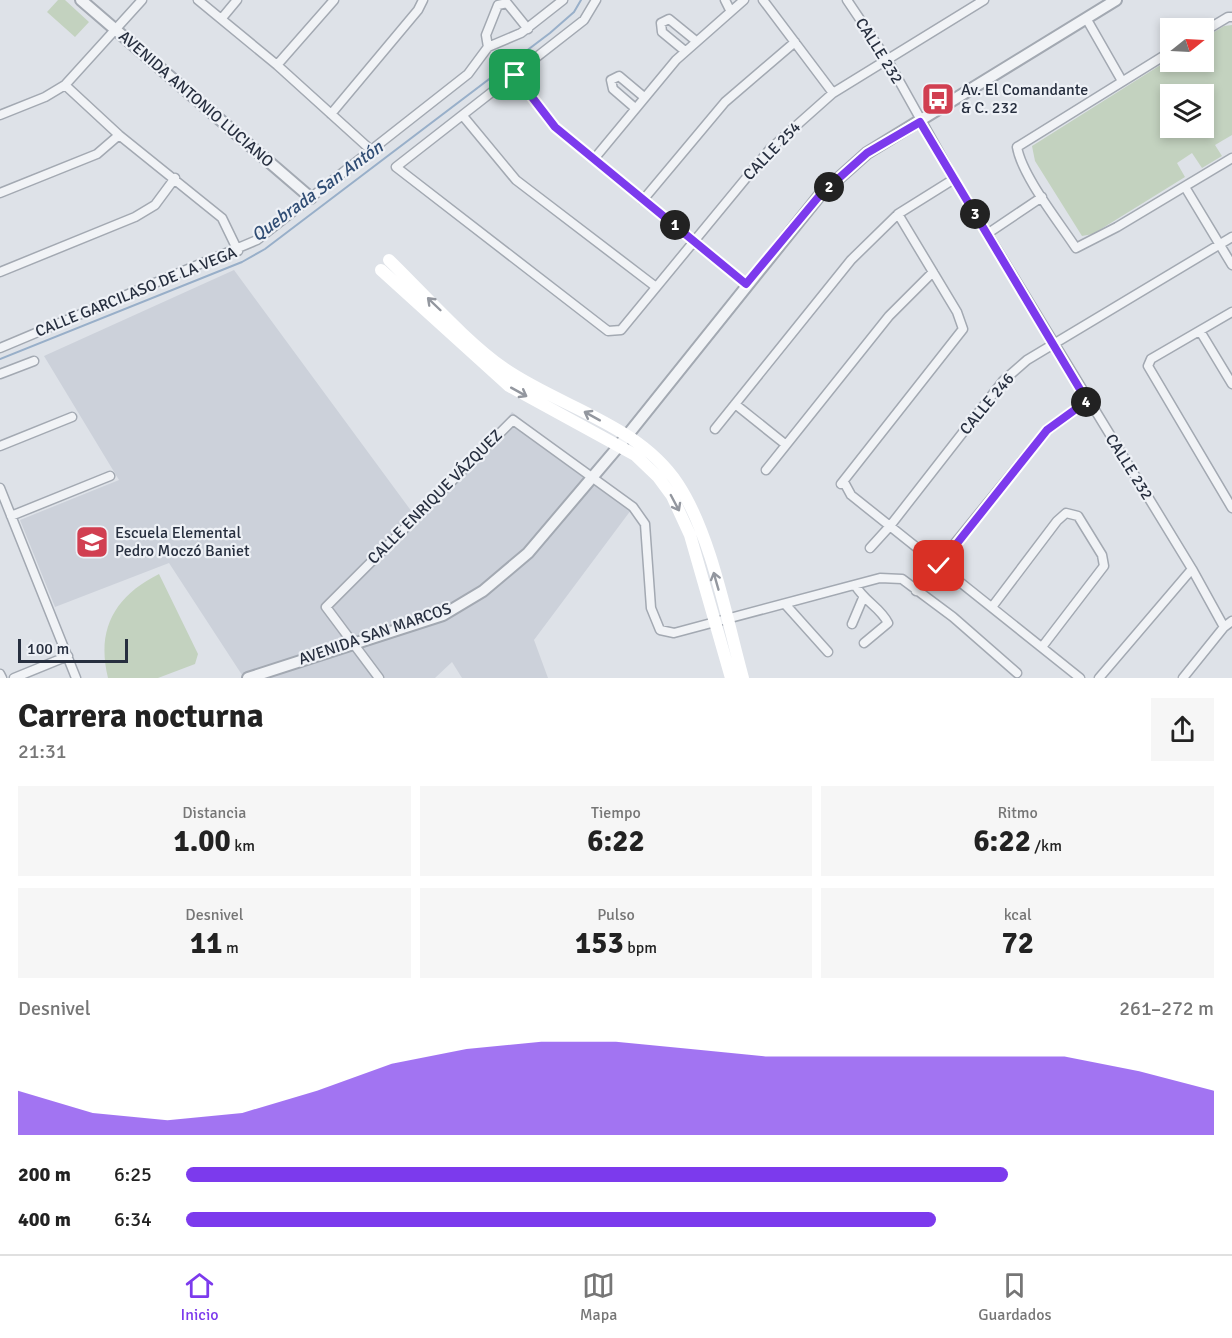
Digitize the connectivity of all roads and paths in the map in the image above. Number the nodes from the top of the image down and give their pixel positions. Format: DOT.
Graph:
graph roads {
  1 [pos="81,0"];
  2 [pos="142,0"];
  3 [pos="198,0"];
  4 [pos="237,0"];
  5 [pos="334,0"];
  6 [pos="423,0"];
  7 [pos="563,0"];
  8 [pos="596,0"];
  9 [pos="725,0"];
  10 [pos="744,0"];
  11 [pos="763,0"];
  12 [pos="847,0"];
  13 [pos="984,0"];
  14 [pos="1116,0"];
  15 [pos="730,10"];
  16 [pos="1232,17"];
  17 [pos="222,18"];
  18 [pos="1086,18"];
  19 [pos="1214,25"];
  20 [pos="528,29"];
  21 [pos="116,30"];
  22 [pos="696,41"];
  23 [pos="795,42"];
  24 [pos="488,47"];
  25 [pos="685,51"];
  26 [pos="1160,58"];
  27 [pos="888,61"];
  28 [pos="277,65"];
  29 [pos="515,75"];
  30 [pos="1122,81"];
  31 [pos="65,85"];
  32 [pos="833,93"];
  33 [pos="644,97"];
  34 [pos="635,108"];
  35 [pos="331,114"];
  36 [pos="0,115"];
  37 [pos="463,116"];
  38 [pos="920,122"];
  39 [pos="118,135"];
  40 [pos="372,151"];
  41 [pos="594,159"];
  42 [pos="1232,159"];
  43 [pos="175,178"];
  44 [pos="954,179"];
  45 [pos="1185,187"];
  46 [pos="0,193"];
  47 [pos="1042,197"];
  48 [pos="311,198"];
  49 [pos="643,200"];
  50 [pos="898,214"];
  51 [pos="987,234"];
  52 [pos="1232,237"];
  53 [pos="695,241"];
  54 [pos="1220,244"];
  55 [pos="238,251"];
  56 [pos="385,265"];
  57 [pos="1232,265"];
  58 [pos="0,272"];
  59 [pos="933,272"];
  60 [pos="746,284"];
  61 [pos="656,287"];
  62 [pos="1232,312"];
  63 [pos="1200,331"];
  64 [pos="1054,345"];
  65 [pos="0,348"];
  66 [pos="34,361"];
  67 [pos="0,374"];
  68 [pos="1232,384"];
  69 [pos="1087,401"];
  70 [pos="735,404"];
  71 [pos="72,417"];
  72 [pos="715,429"];
  73 [pos="622,442"];
  74 [pos="785,444"];
  75 [pos="0,446"];
  76 [pos="766,470"];
  77 [pos="110,476"];
  78 [pos="591,479"];
  79 [pos="0,488"];
  80 [pos="1232,508"];
  81 [pos="11,516"];
  82 [pos="890,526"];
  83 [pos="870,548"];
  84 [pos="939,566"];
  85 [pos="1192,569"];
  86 [pos="855,585"];
  87 [pos="916,591"];
  88 [pos="863,598"];
  89 [pos="785,604"];
  90 [pos="992,607"];
  91 [pos="720,621"];
  92 [pos="1232,621"];
  93 [pos="852,624"];
  94 [pos="1224,627"];
  95 [pos="354,643"];
  96 [pos="864,643"];
  97 [pos="1042,647"];
  98 [pos="828,652"];
  99 [pos="68,656"];
  100 [pos="1017,673"];
  101 [pos="14,678"];
  102 [pos="76,678"];
  103 [pos="248,678"];
  104 [pos="379,678"];
  105 [pos="730,678"];
  106 [pos="743,678"];
  107 [pos="1080,678"];
  108 [pos="1100,678"];
  109 [pos="1183,678"];
  1 -- 21 [label="street, AVENIDA ANTONIO LUCIANO"];
  2 -- 21 [label="street"];
  3 -- 17 [label="street"];
  4 -- 17 [label="street"];
  5 -- 28 [label="street"];
  6 -- 35 [label="street"];
  7 -- 20 [label="street, CALLE GARCILASO DE LA VEGA"];
  8 -- 29 [label="street"];
  9 -- 15 [label="street"];
  10 -- 15 [label="street"];
  11 -- 23 [label="street"];
  12 -- 27 [label="street, CALLE 232"];
  13 -- 27 [label="street, CALLE 254"];
  14 -- 18 [label="street, AVENIDA SAN MARCOS"];
  15 -- 22 [label="street"];
  16 -- 19 [label="street"];
  17 -- 28 [label="street"];
  18 -- 30 [label="street"];
  18 -- 38 [label="street, AVENIDA SAN MARCOS"];
  20 -- 24 [label="street, CALLE GARCILASO DE LA VEGA"];
  20 -- 24 [label="street, CALLE GARCILASO DE LA VEGA"];
  21 -- 31 [label="street"];
  21 -- 48 [label="street, AVENIDA ANTONIO LUCIANO"];
  22 -- 25 [label="street"];
  22 -- 25 [label="street"];
  23 -- 32 [label="street"];
  23 -- 49 [label="street"];
  24 -- 40 [label="street, CALLE GARCILASO DE LA VEGA"];
  25 -- 33 [label="street"];
  26 -- 30 [label="street"];
  27 -- 32 [label="street, CALLE 254"];
  27 -- 38 [label="street, CALLE 232"];
  28 -- 35 [label="street"];
  29 -- 37 [label="street"];
  29 -- 41 [label="street"];
  30 -- 47 [label="street"];
  31 -- 36 [label="street"];
  31 -- 39 [label="street"];
  32 -- 53 [label="street, CALLE 254"];
  33 -- 34 [label="street"];
  33 -- 34 [label="street"];
  34 -- 41 [label="street"];
  35 -- 40 [label="street"];
  37 -- 61 [label="street"];
  37 -- 61 [label="street, CALLE 254"];
  38 -- 44 [label="street, CALLE 232"];
  38 -- 60 [label="street, AVENIDA SAN MARCOS"];
  39 -- 43 [label="street"];
  39 -- 46 [label="street"];
  40 -- 48 [label="street, CALLE GARCILASO DE LA VEGA"];
  41 -- 49 [label="street"];
  42 -- 45 [label="street"];
  43 -- 55 [label="street"];
  43 -- 58 [label="street"];
  44 -- 50 [label="street"];
  44 -- 51 [label="street, CALLE 232"];
  45 -- 47 [label="street"];
  45 -- 54 [label="street"];
  47 -- 51 [label="street"];
  48 -- 55 [label="street, CALLE GARCILASO DE LA VEGA"];
  49 -- 53 [label="street"];
  50 -- 59 [label="street"];
  50 -- 70 [label="street"];
  51 -- 64 [label="street, CALLE 232"];
  52 -- 54 [label="street, CALLE 246"];
  53 -- 60 [label="street"];
  53 -- 61 [label="street, CALLE 254"];
  54 -- 57 [label="street"];
  54 -- 64 [label="street, CALLE 246"];
  55 -- 65 [label="street, CALLE GARCILASO DE LA VEGA"];
  56 -- 73 [label="main road"];
  59 -- 74 [label="street"];
  59 -- 82 [label="street"];
  60 -- 73 [label="street, AVENIDA SAN MARCOS"];
  62 -- 63 [label="street"];
  63 -- 68 [label="street"];
  63 -- 80 [label="street"];
  64 -- 69 [label="street, CALLE 232"];
  64 -- 82 [label="street, CALLE 246"];
  66 -- 67 [label="street"];
  69 -- 84 [label="street"];
  69 -- 85 [label="street, CALLE 232"];
  70 -- 72 [label="street"];
  70 -- 74 [label="street"];
  71 -- 75 [label="street"];
  73 -- 78 [label="street, AVENIDA SAN MARCOS"];
  73 -- 91 [label="main road"];
  74 -- 76 [label="street"];
  77 -- 81 [label="street"];
  78 -- 91 [label="street, CALLE ENRIQUE VÁZQUEZ"];
  78 -- 95 [label="street, AVENIDA SAN MARCOS"];
  78 -- 95 [label="street, CALLE ENRIQUE VÁZQUEZ"];
  79 -- 81 [label="street"];
  81 -- 99 [label="street"];
  82 -- 83 [label="street, CALLE 246"];
  82 -- 84 [label="street"];
  84 -- 87 [label="street"];
  84 -- 90 [label="street"];
  85 -- 94 [label="street, CALLE 232"];
  85 -- 108 [label="street"];
  86 -- 87 [label="street"];
  86 -- 88 [label="street"];
  86 -- 89 [label="street"];
  87 -- 100 [label="street"];
  88 -- 93 [label="street"];
  88 -- 96 [label="street"];
  89 -- 91 [label="street"];
  89 -- 98 [label="street"];
  90 -- 97 [label="street"];
  90 -- 97 [label="street"];
  91 -- 105 [label="main road"];
  91 -- 106 [label="main road"];
  92 -- 94 [label="street"];
  94 -- 109 [label="street"];
  95 -- 103 [label="street, AVENIDA SAN MARCOS"];
  95 -- 104 [label="street"];
  97 -- 107 [label="street"];
  99 -- 101 [label="street"];
  99 -- 102 [label="street"];
}
